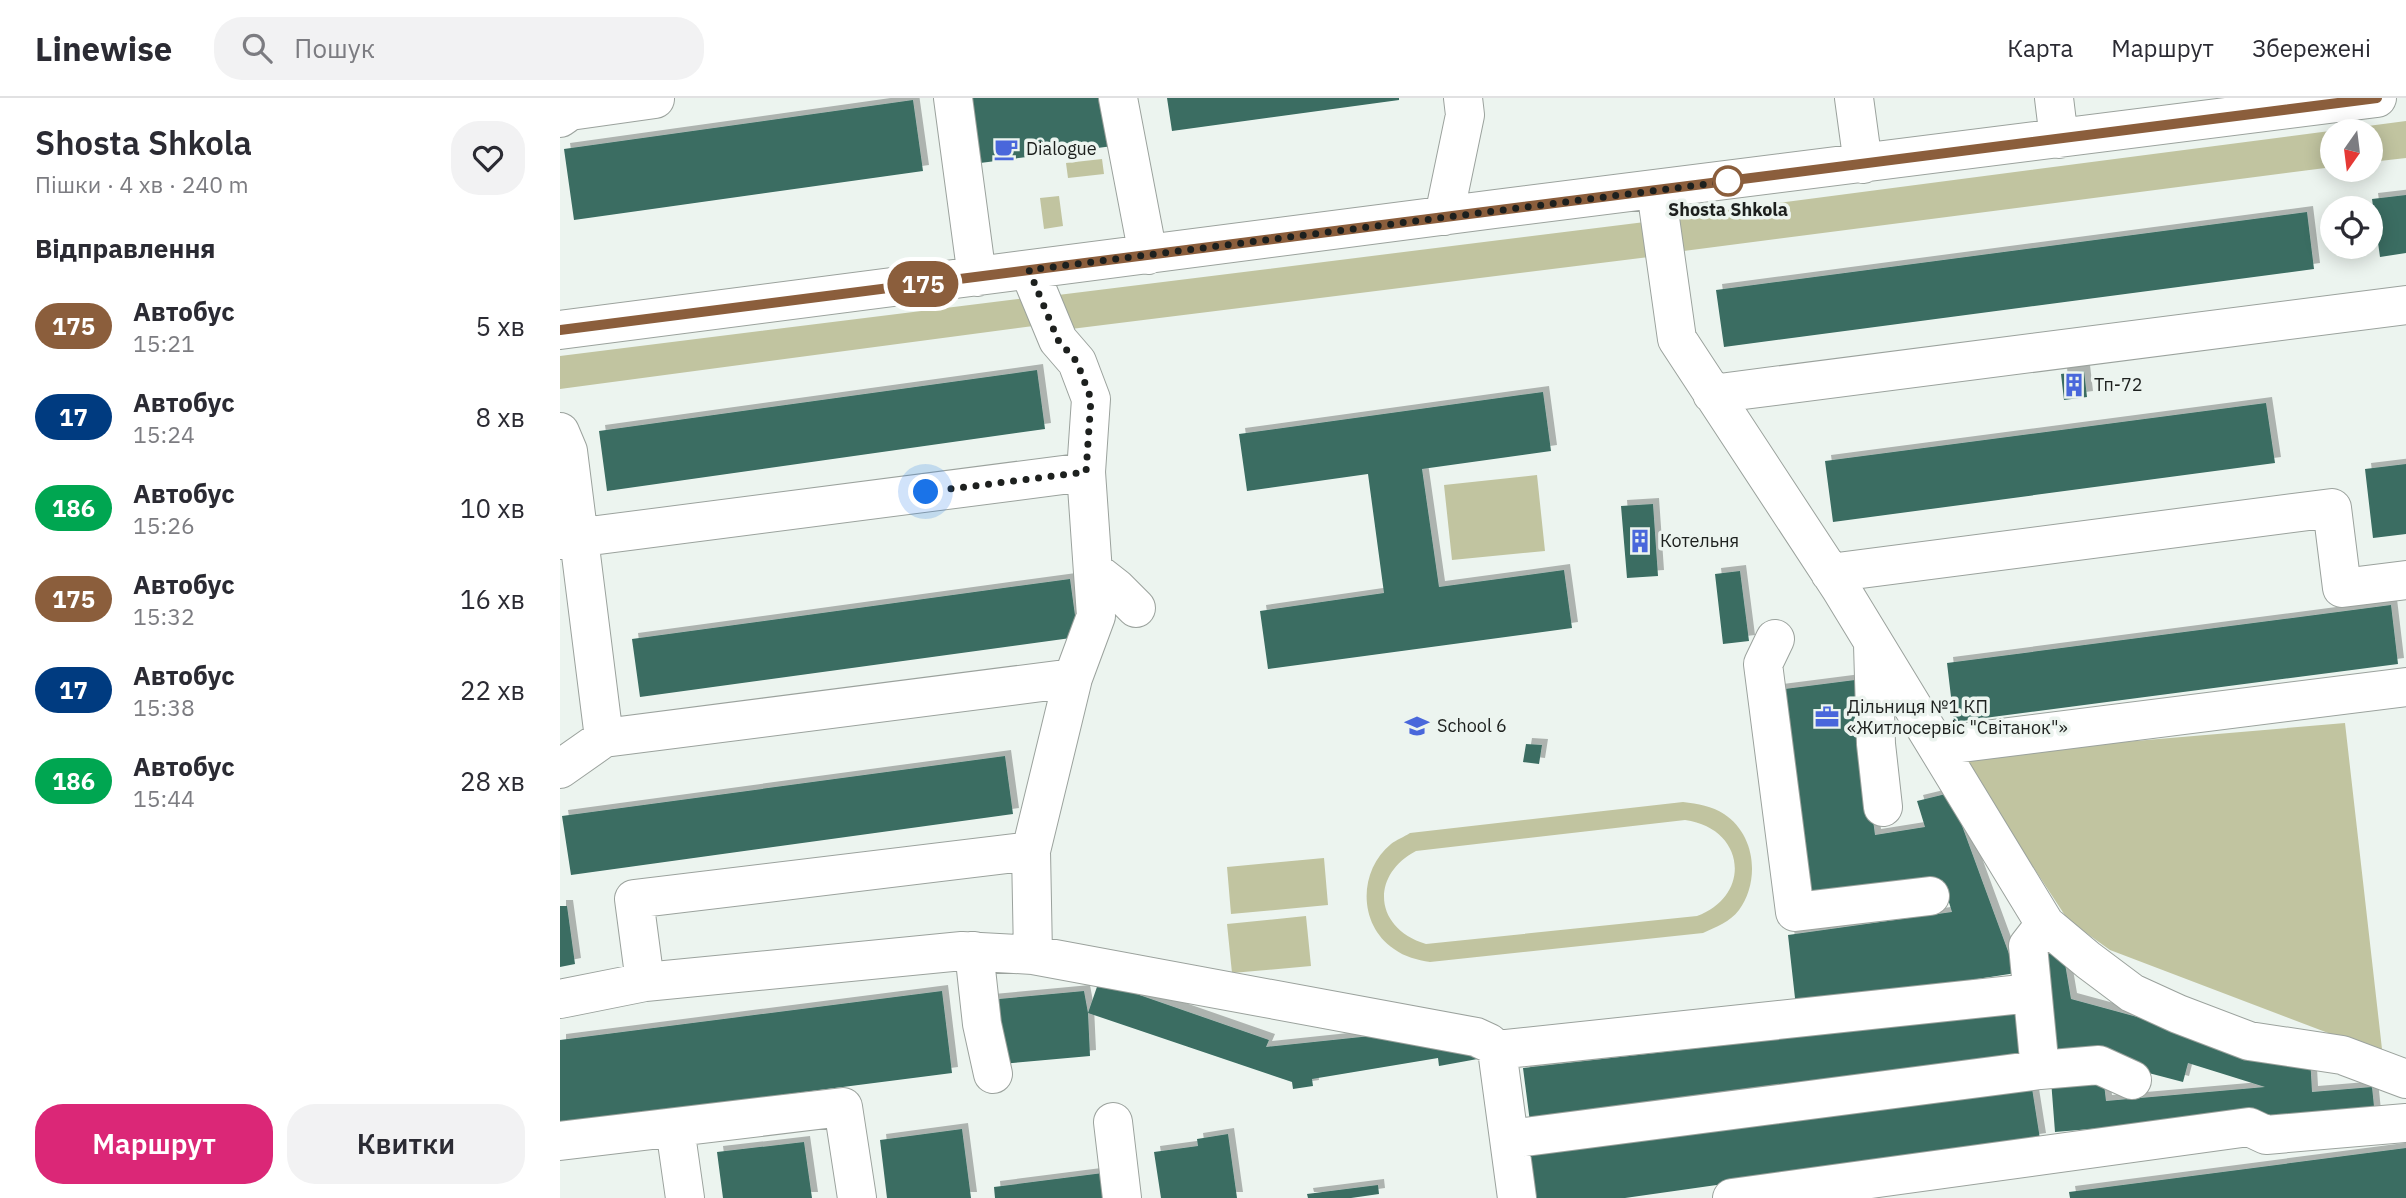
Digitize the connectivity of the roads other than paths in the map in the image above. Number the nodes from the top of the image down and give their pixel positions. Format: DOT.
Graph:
graph roads {
  1 [pos="953,98"];
  2 [pos="1118,98"];
  3 [pos="1463,98"];
  4 [pos="1854,98"];
  5 [pos="2054,98"];
  6 [pos="2377,98"];
  7 [pos="655,99"];
  8 [pos="2282,104"];
  9 [pos="560,118"];
  10 [pos="2059,139"];
  11 [pos="1863,164"];
  12 [pos="1656,190"];
  13 [pos="1444,216"];
  14 [pos="1148,255"];
  15 [pos="1029,270"];
  16 [pos="977,277"];
  17 [pos="2406,305"];
  18 [pos="560,330"];
  19 [pos="1712,394"];
  20 [pos="560,432"];
  21 [pos="1086,472"];
  22 [pos="569,538"];
  23 [pos="1093,570"];
  24 [pos="1830,573"];
  25 [pos="2406,580"];
  26 [pos="1136,608"];
  27 [pos="575,635"];
  28 [pos="1775,639"];
  29 [pos="1873,642"];
  30 [pos="1073,678"];
  31 [pos="2406,687"];
  32 [pos="604,738"];
  33 [pos="1937,746"];
  34 [pos="560,769"];
  35 [pos="1883,807"];
  36 [pos="1031,851"];
  37 [pos="1930,896"];
  38 [pos="2045,924"];
  39 [pos="974,951"];
  40 [pos="1033,955"];
  41 [pos="645,982"];
  42 [pos="2031,993"];
  43 [pos="560,999"];
  44 [pos="1497,1050"];
  45 [pos="2040,1070"];
  46 [pos="992,1074"];
  47 [pos="2406,1079"];
  48 [pos="2132,1080"];
  49 [pos="1113,1122"];
  50 [pos="2406,1123"];
  51 [pos="675,1128"];
  52 [pos="1509,1139"];
  53 [pos="560,1141"];
  54 [pos="685,1198"];
  55 [pos="857,1198"];
  56 [pos="1122,1198"];
  57 [pos="1517,1198"];
  58 [pos="1732,1198"];
  1 -- 16 [label="street"];
  2 -- 14 [label="street"];
  3 -- 13 [label="street"];
  4 -- 11 [label="street"];
  5 -- 10 [label="street"];
  6 -- 8 [label="street"];
  7 -- 9 [label="street"];
  8 -- 10 [label="street"];
  10 -- 11 [label="street"];
  11 -- 12 [label="street"];
  12 -- 13 [label="street"];
  12 -- 19 [label="street"];
  13 -- 14 [label="street"];
  14 -- 15 [label="street"];
  15 -- 16 [label="street"];
  15 -- 21 [label="street"];
  16 -- 18 [label="street"];
  17 -- 19 [label="street"];
  19 -- 24 [label="street"];
  20 -- 22 [label="street"];
  21 -- 22 [label="street"];
  21 -- 23 [label="street"];
  22 -- 27 [label="street"];
  23 -- 26 [label="street"];
  23 -- 30 [label="street"];
  24 -- 25 [label="street"];
  24 -- 29 [label="street"];
  27 -- 32 [label="street"];
  28 -- 37 [label="street"];
  29 -- 33 [label="street"];
  29 -- 35 [label="street"];
  30 -- 32 [label="street"];
  30 -- 36 [label="street"];
  31 -- 33 [label="street"];
  32 -- 34 [label="street"];
  33 -- 38 [label="street"];
  36 -- 40 [label="street"];
  36 -- 41 [label="street"];
  38 -- 42 [label="street"];
  38 -- 47 [label="street"];
  39 -- 40 [label="street"];
  39 -- 41 [label="street"];
  39 -- 46 [label="street"];
  40 -- 44 [label="street"];
  41 -- 43 [label="street"];
  42 -- 44 [label="street"];
  42 -- 45 [label="street"];
  44 -- 52 [label="street"];
  45 -- 48 [label="street"];
  45 -- 52 [label="street"];
  49 -- 56 [label="street"];
  50 -- 58 [label="street"];
  51 -- 53 [label="street"];
  51 -- 54 [label="street"];
  51 -- 55 [label="street"];
  52 -- 57 [label="street"];
}
